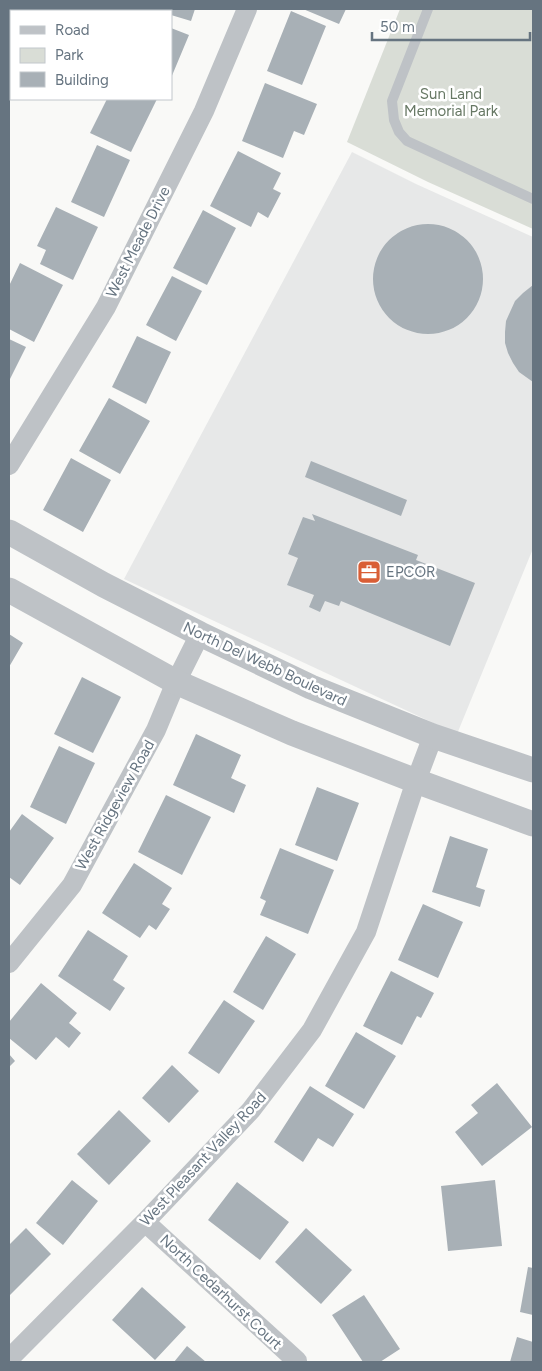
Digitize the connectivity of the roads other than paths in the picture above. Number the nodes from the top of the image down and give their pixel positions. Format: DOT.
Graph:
graph roads {
  1 [pos="247,9"];
  2 [pos="428,9"];
  3 [pos="533,199"];
  4 [pos="9,465"];
  5 [pos="9,532"];
  6 [pos="9,590"];
  7 [pos="200,634"];
  8 [pos="176,682"];
  9 [pos="433,736"];
  10 [pos="533,770"];
  11 [pos="416,781"];
  12 [pos="533,824"];
  13 [pos="9,962"];
  14 [pos="145,1222"];
  15 [pos="9,1359"];
  16 [pos="297,1361"];
  1 -- 4 [label="street, West Meade Drive"];
  2 -- 3 [label="lane"];
  5 -- 7 [label="street, North Del Webb Boulevard"];
  6 -- 8 [label="street"];
  7 -- 8 [label="street, West Ridgeview Road"];
  7 -- 9 [label="street, North Del Webb Boulevard"];
  8 -- 11 [label="street"];
  8 -- 13 [label="street, West Ridgeview Road"];
  9 -- 10 [label="street, North Del Webb Boulevard"];
  9 -- 11 [label="street, West Pleasant Valley Road"];
  11 -- 12 [label="street"];
  11 -- 14 [label="street, West Pleasant Valley Road"];
  14 -- 15 [label="street, West Pleasant Valley Road"];
  14 -- 16 [label="street, North Cedarhurst Court"];
}
